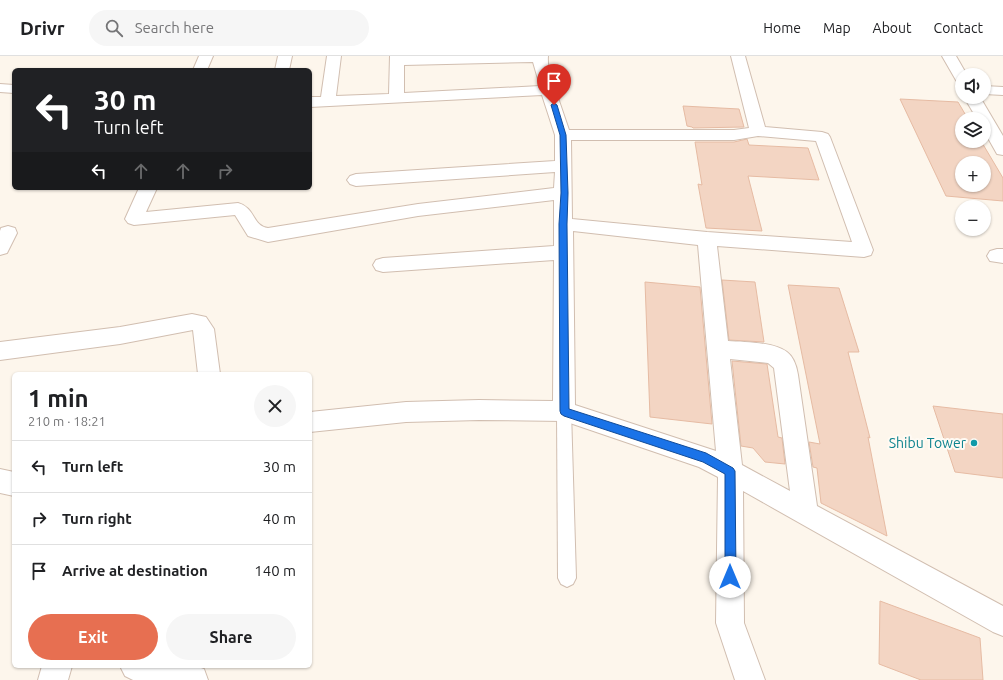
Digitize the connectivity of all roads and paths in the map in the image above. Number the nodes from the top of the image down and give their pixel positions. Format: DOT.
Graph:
graph roads {
  1 [pos="206,56"];
  2 [pos="286,56"];
  3 [pos="334,56"];
  4 [pos="738,56"];
  5 [pos="949,56"];
  6 [pos="541,57"];
  7 [pos="397,58"];
  8 [pos="201,68"];
  9 [pos="283,68"];
  10 [pos="956,68"];
  11 [pos="0,88"];
  12 [pos="12,89"];
  13 [pos="550,90"];
  14 [pos="991,90"];
  15 [pos="1003,91"];
  16 [pos="396,98"];
  17 [pos="328,101"];
  18 [pos="312,102"];
  19 [pos="976,104"];
  20 [pos="758,131"];
  21 [pos="563,135"];
  22 [pos="1003,150"];
  23 [pos="564,166"];
  24 [pos="356,180"];
  25 [pos="147,190"];
  26 [pos="564,193"];
  27 [pos="563,224"];
  28 [pos="707,239"];
  29 [pos="563,252"];
  30 [pos="383,265"];
  31 [pos="718,348"];
  32 [pos="0,351"];
  33 [pos="209,372"];
  34 [pos="564,411"];
  35 [pos="312,422"];
  36 [pos="730,471"];
  37 [pos="0,482"];
  38 [pos="12,484"];
  39 [pos="805,512"];
  40 [pos="567,578"];
  41 [pos="1003,622"];
  42 [pos="56,668"];
  43 [pos="143,668"];
  44 [pos="53,680"];
  45 [pos="193,680"];
  46 [pos="750,680"];
  1 -- 8 [label="street"];
  2 -- 9 [label="street"];
  3 -- 17 [label="street"];
  4 -- 20 [label="street"];
  5 -- 10 [label="street"];
  6 -- 7 [label="street"];
  6 -- 13 [label="street"];
  7 -- 16 [label="street"];
  11 -- 12 [label="street"];
  13 -- 16 [label="street"];
  13 -- 21 [label="street"];
  14 -- 15 [label="street"];
  16 -- 17 [label="street"];
  17 -- 18 [label="street"];
  19 -- 22 [label="street"];
  20 -- 21 [label="street"];
  20 -- 28 [label="street"];
  21 -- 23 [label="street"];
  23 -- 24 [label="street"];
  23 -- 26 [label="street"];
  25 -- 26 [label="street"];
  26 -- 27 [label="street"];
  27 -- 28 [label="street"];
  27 -- 29 [label="street"];
  28 -- 31 [label="street"];
  29 -- 30 [label="street"];
  29 -- 34 [label="street"];
  31 -- 36 [label="street"];
  31 -- 39 [label="street"];
  32 -- 33 [label="street"];
  34 -- 35 [label="street"];
  34 -- 36 [label="street"];
  34 -- 40 [label="lane"];
  36 -- 39 [label="street"];
  36 -- 46 [label="street"];
  37 -- 38 [label="street"];
  39 -- 41 [label="street"];
  42 -- 44 [label="street"];
  43 -- 45 [label="street"];
}
